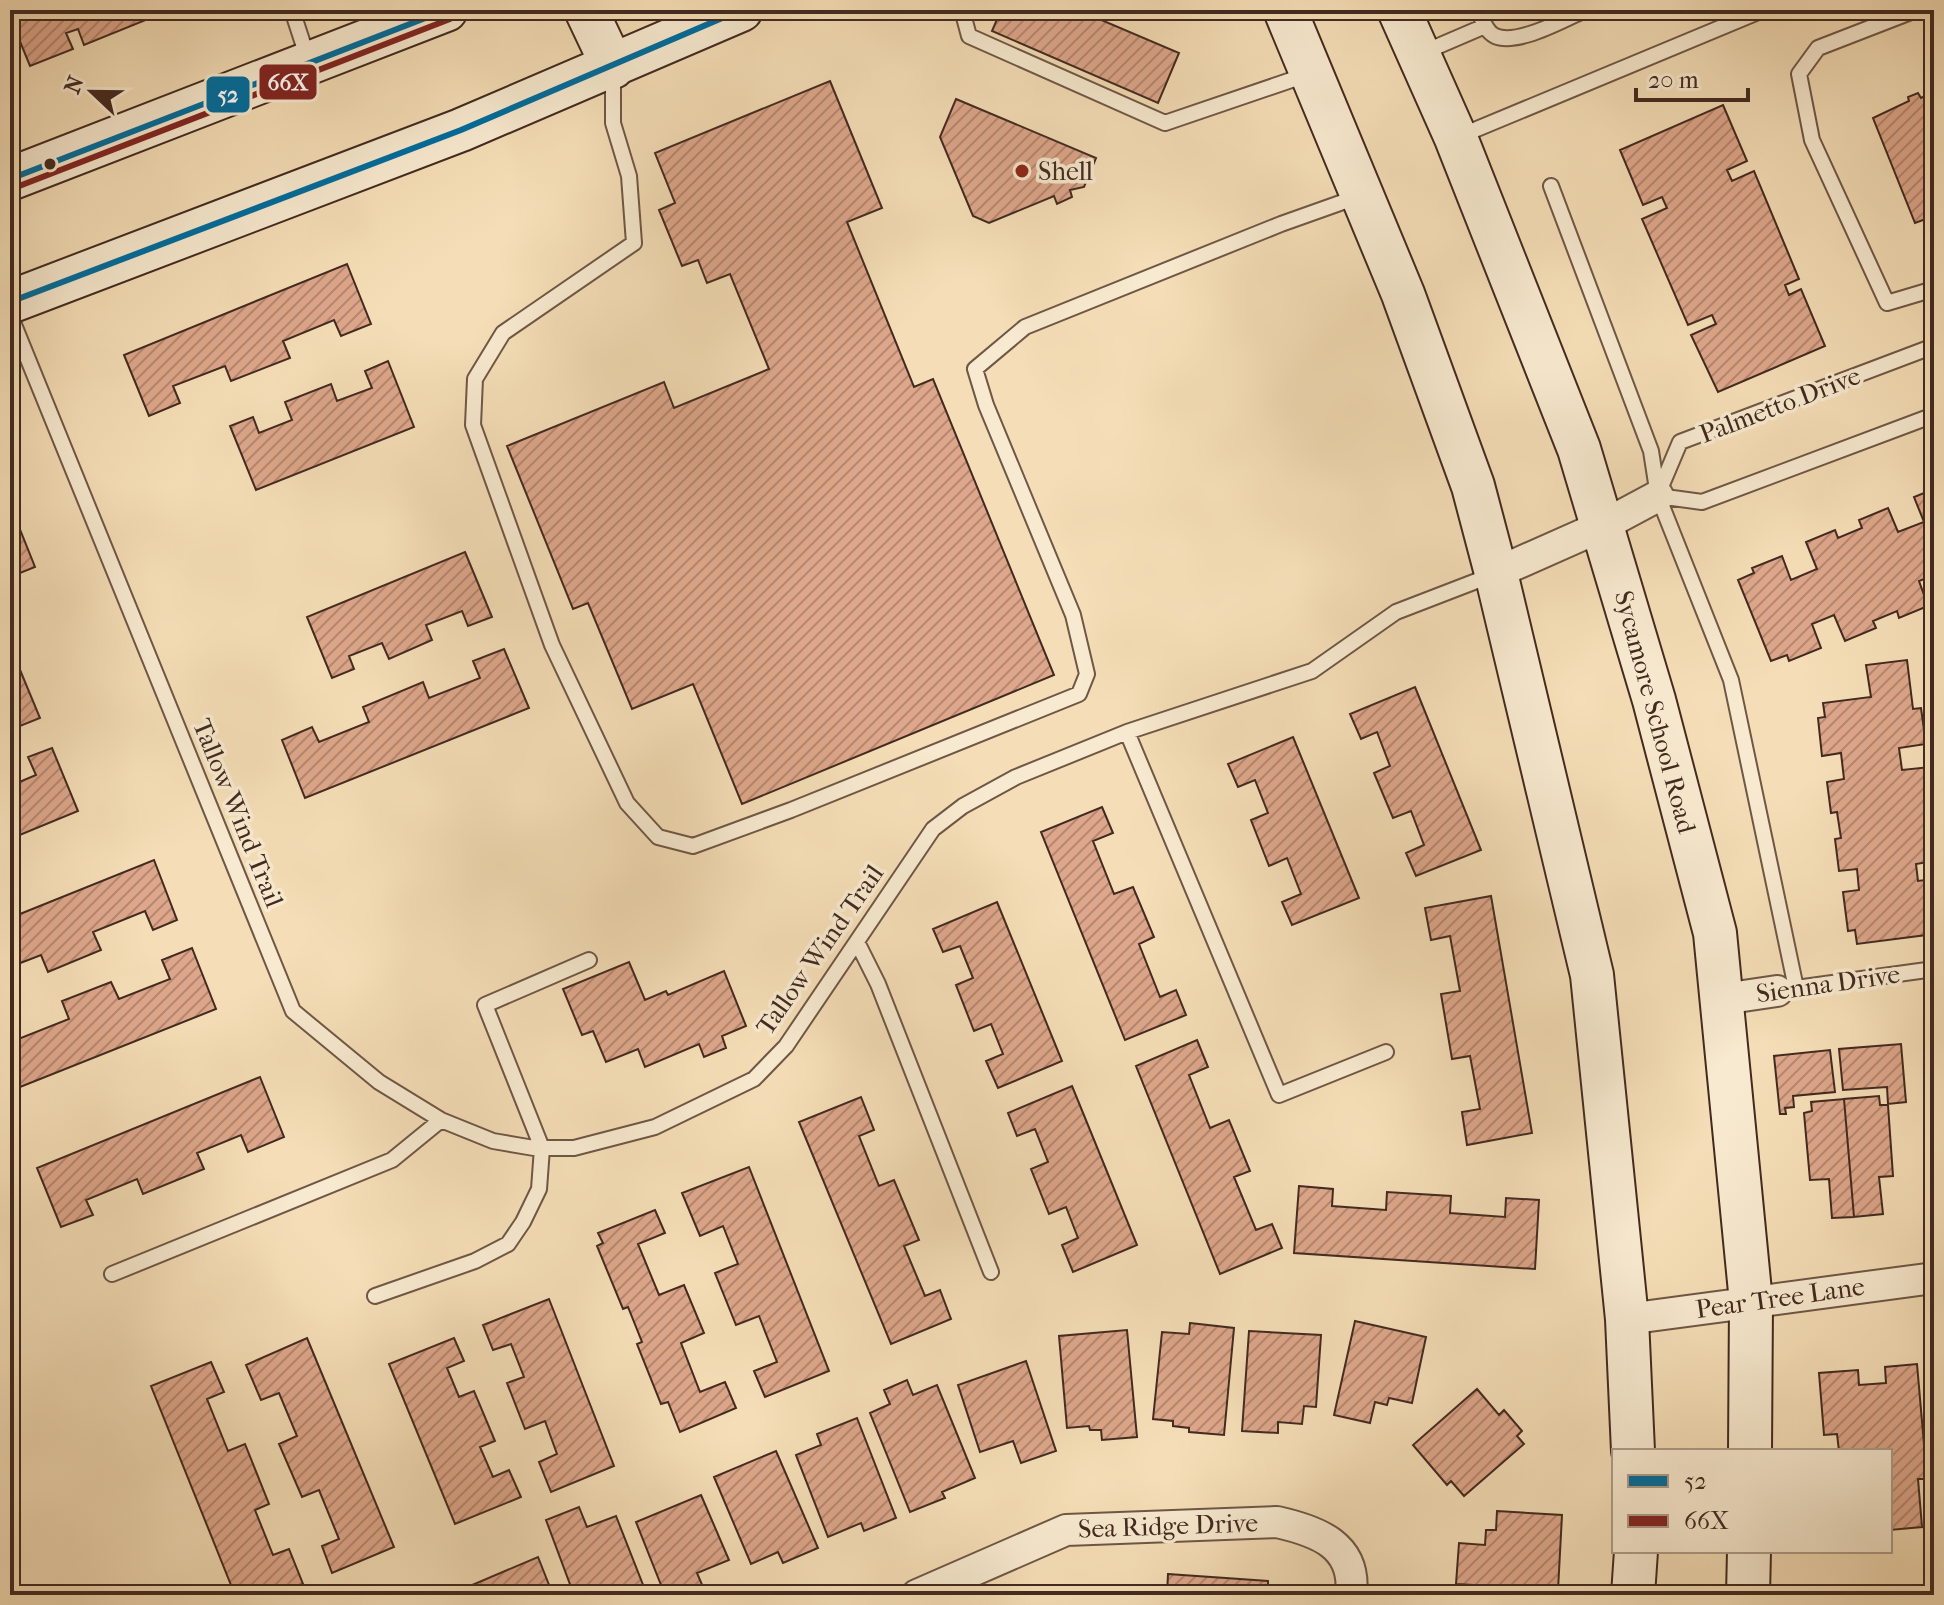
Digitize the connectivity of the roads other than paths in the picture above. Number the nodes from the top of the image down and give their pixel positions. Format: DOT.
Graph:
graph roads {
  1 [pos="292,10"];
  2 [pos="446,10"];
  3 [pos="586,10"];
  4 [pos="741,10"];
  5 [pos="962,10"];
  6 [pos="1285,10"];
  7 [pos="1399,10"];
  8 [pos="1478,10"];
  9 [pos="1585,10"];
  10 [pos="1763,10"];
  11 [pos="1916,10"];
  12 [pos="1485,26"];
  13 [pos="1418,55"];
  14 [pos="309,63"];
  15 [pos="613,67"];
  16 [pos="1311,73"];
  17 [pos="1456,138"];
  18 [pos="10,179"];
  19 [pos="1551,186"];
  20 [pos="1363,195"];
  21 [pos="1934,289"];
  22 [pos="10,302"];
  23 [pos="10,315"];
  24 [pos="1934,346"];
  25 [pos="1934,415"];
  26 [pos="1658,496"];
  27 [pos="1602,526"];
  28 [pos="1496,573"];
  29 [pos="1127,732"];
  30 [pos="857,942"];
  31 [pos="589,960"];
  32 [pos="1934,969"];
  33 [pos="1786,990"];
  34 [pos="1723,999"];
  35 [pos="1386,1052"];
  36 [pos="441,1120"];
  37 [pos="542,1148"];
  38 [pos="991,1272"];
  39 [pos="112,1274"];
  40 [pos="1934,1278"];
  41 [pos="375,1296"];
  42 [pos="1751,1302"];
  43 [pos="1627,1319"];
  44 [pos="1633,1449"];
  45 [pos="1750,1449"];
  46 [pos="1636,1553"];
  47 [pos="1749,1553"];
  48 [pos="917,1595"];
  49 [pos="1351,1595"];
  50 [pos="1633,1595"];
  51 [pos="1748,1595"];
  1 -- 14 [label="lane"];
  2 -- 14 [label="main road"];
  3 -- 15 [label="main road"];
  4 -- 15 [label="main road"];
  5 -- 16 [label="lane"];
  6 -- 16 [label="main road"];
  7 -- 13 [label="main road, Sycamore School Road"];
  8 -- 12 [label="lane"];
  9 -- 12 [label="lane"];
  10 -- 17 [label="lane"];
  11 -- 21 [label="lane"];
  12 -- 13 [label="lane"];
  13 -- 17 [label="main road, Sycamore School Road"];
  14 -- 18 [label="main road"];
  15 -- 20 [label="lane"];
  15 -- 22 [label="main road"];
  16 -- 20 [label="main road"];
  17 -- 27 [label="main road, Sycamore School Road"];
  19 -- 26 [label="lane"];
  20 -- 28 [label="main road"];
  23 -- 36 [label="lane, Tallow Wind Trail"];
  24 -- 26 [label="lane, Palmetto Drive"];
  25 -- 26 [label="lane"];
  26 -- 27 [label="street"];
  26 -- 33 [label="lane"];
  27 -- 28 [label="street"];
  27 -- 34 [label="main road, Sycamore School Road"];
  28 -- 29 [label="lane, Tallow Wind Trail"];
  28 -- 43 [label="main road"];
  29 -- 30 [label="lane, Tallow Wind Trail"];
  29 -- 35 [label="lane"];
  30 -- 37 [label="lane, Tallow Wind Trail"];
  30 -- 38 [label="lane"];
  31 -- 37 [label="lane"];
  32 -- 33 [label="lane, Sienna Drive"];
  33 -- 34 [label="street, Sienna Drive"];
  34 -- 42 [label="main road, Sycamore School Road"];
  36 -- 37 [label="lane, Tallow Wind Trail"];
  36 -- 39 [label="lane"];
  37 -- 41 [label="lane"];
  40 -- 42 [label="street, Pear Tree Lane"];
  42 -- 43 [label="street, Pear Tree Lane"];
  42 -- 45 [label="main road, Sycamore School Road"];
  43 -- 44 [label="main road"];
  46 -- 50 [label="main road"];
  47 -- 51 [label="main road"];
  48 -- 49 [label="street, Sea Ridge Drive"];
}
